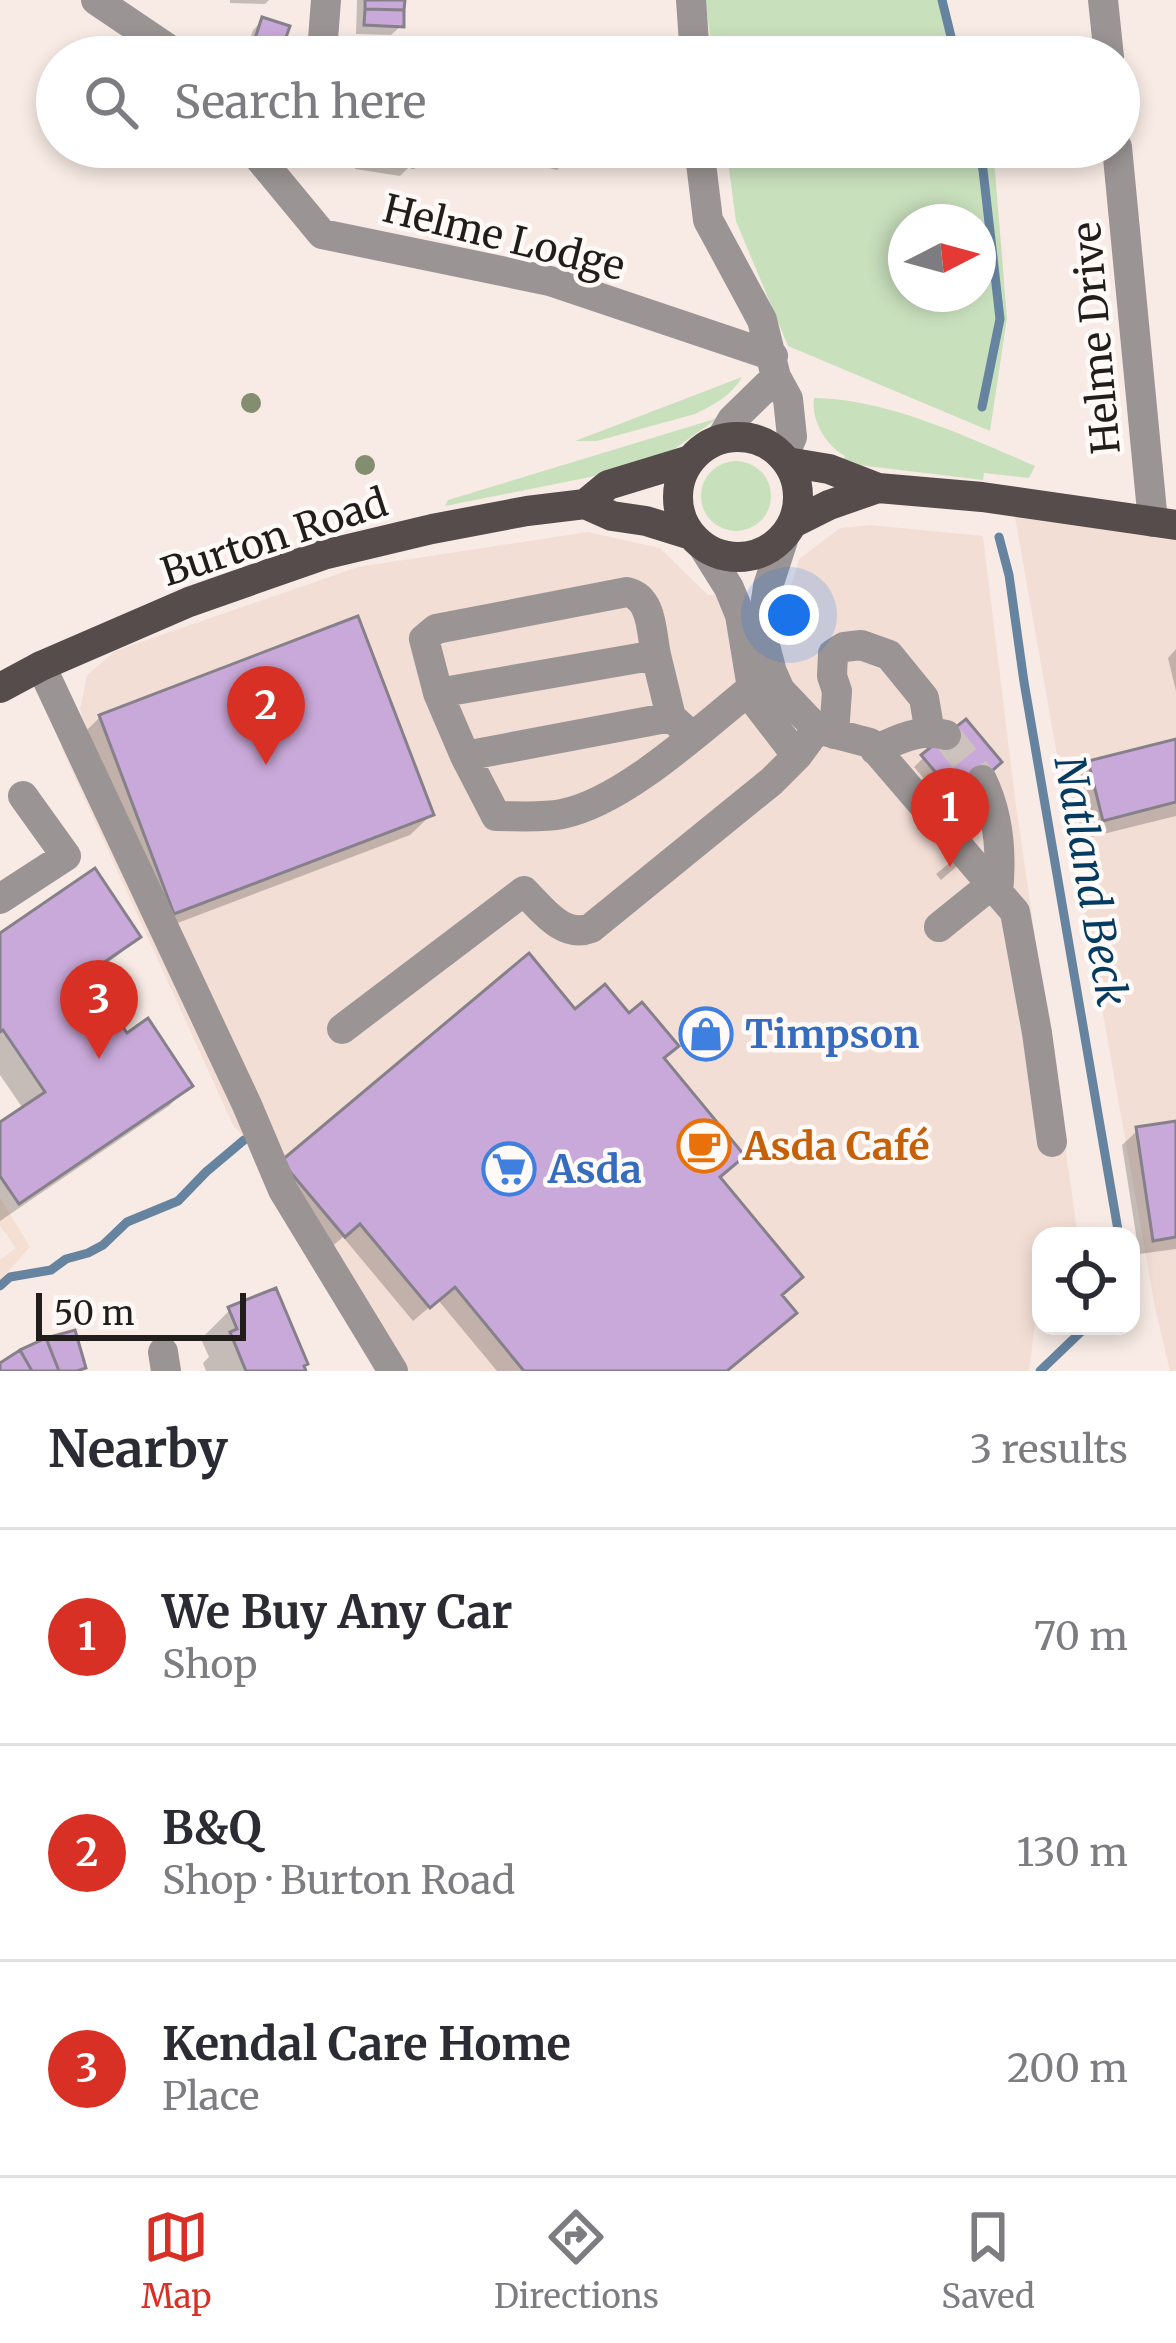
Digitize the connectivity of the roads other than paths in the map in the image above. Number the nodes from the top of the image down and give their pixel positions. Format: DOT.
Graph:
graph roads {
  1 [pos="96,0"];
  2 [pos="326,0"];
  3 [pos="691,0"];
  4 [pos="1103,0"];
  5 [pos="149,36"];
  6 [pos="323,36"];
  7 [pos="694,36"];
  8 [pos="1107,36"];
  9 [pos="267,168"];
  10 [pos="702,168"];
  11 [pos="1120,168"];
  12 [pos="775,366"];
  13 [pos="721,439"];
  14 [pos="785,459"];
  15 [pos="690,460"];
  16 [pos="878,488"];
  17 [pos="585,504"];
  18 [pos="1165,523"];
  19 [pos="788,530"];
  20 [pos="698,542"];
  21 [pos="656,656"];
  22 [pos="41,666"];
  23 [pos="761,680"];
  24 [pos="0,688"];
  25 [pos="438,693"];
  26 [pos="682,726"];
  27 [pos="826,731"];
  28 [pos="875,750"];
  29 [pos="797,756"];
  30 [pos="465,757"];
  31 [pos="982,780"];
  32 [pos="23,796"];
  33 [pos="994,889"];
  34 [pos="0,899"];
  35 [pos="939,927"];
  36 [pos="342,1029"];
  37 [pos="1052,1142"];
  38 [pos="393,1371"];
  1 -- 5 [label="street"];
  2 -- 6 [label="street"];
  3 -- 7 [label="street"];
  4 -- 8 [label="street"];
  9 -- 12 [label="street, Helme Lodge"];
  10 -- 12 [label="street"];
  11 -- 18 [label="street, Helme Drive"];
  12 -- 13 [label="street"];
  12 -- 14 [label="street"];
  13 -- 14 [label="main road"];
  13 -- 15 [label="main road"];
  14 -- 16 [label="main road"];
  14 -- 19 [label="main road"];
  15 -- 17 [label="main road, Burton Road"];
  15 -- 20 [label="main road"];
  16 -- 18 [label="main road"];
  16 -- 19 [label="main road"];
  17 -- 20 [label="main road, Burton Road"];
  17 -- 22 [label="main road, Burton Road"];
  19 -- 20 [label="main road"];
  19 -- 23 [label="street"];
  20 -- 23 [label="street"];
  21 -- 25 [label="street"];
  21 -- 25 [label="street"];
  21 -- 26 [label="street"];
  22 -- 24 [label="main road, Burton Road"];
  22 -- 38 [label="street"];
  23 -- 26 [label="street"];
  23 -- 27 [label="street"];
  23 -- 29 [label="street"];
  25 -- 30 [label="street"];
  26 -- 30 [label="street"];
  26 -- 30 [label="street"];
  27 -- 28 [label="street"];
  27 -- 28 [label="street"];
  27 -- 29 [label="street"];
  28 -- 33 [label="street"];
  29 -- 36 [label="street"];
  31 -- 33 [label="street"];
  32 -- 34 [label="street"];
  33 -- 35 [label="street"];
  33 -- 37 [label="street"];
}
